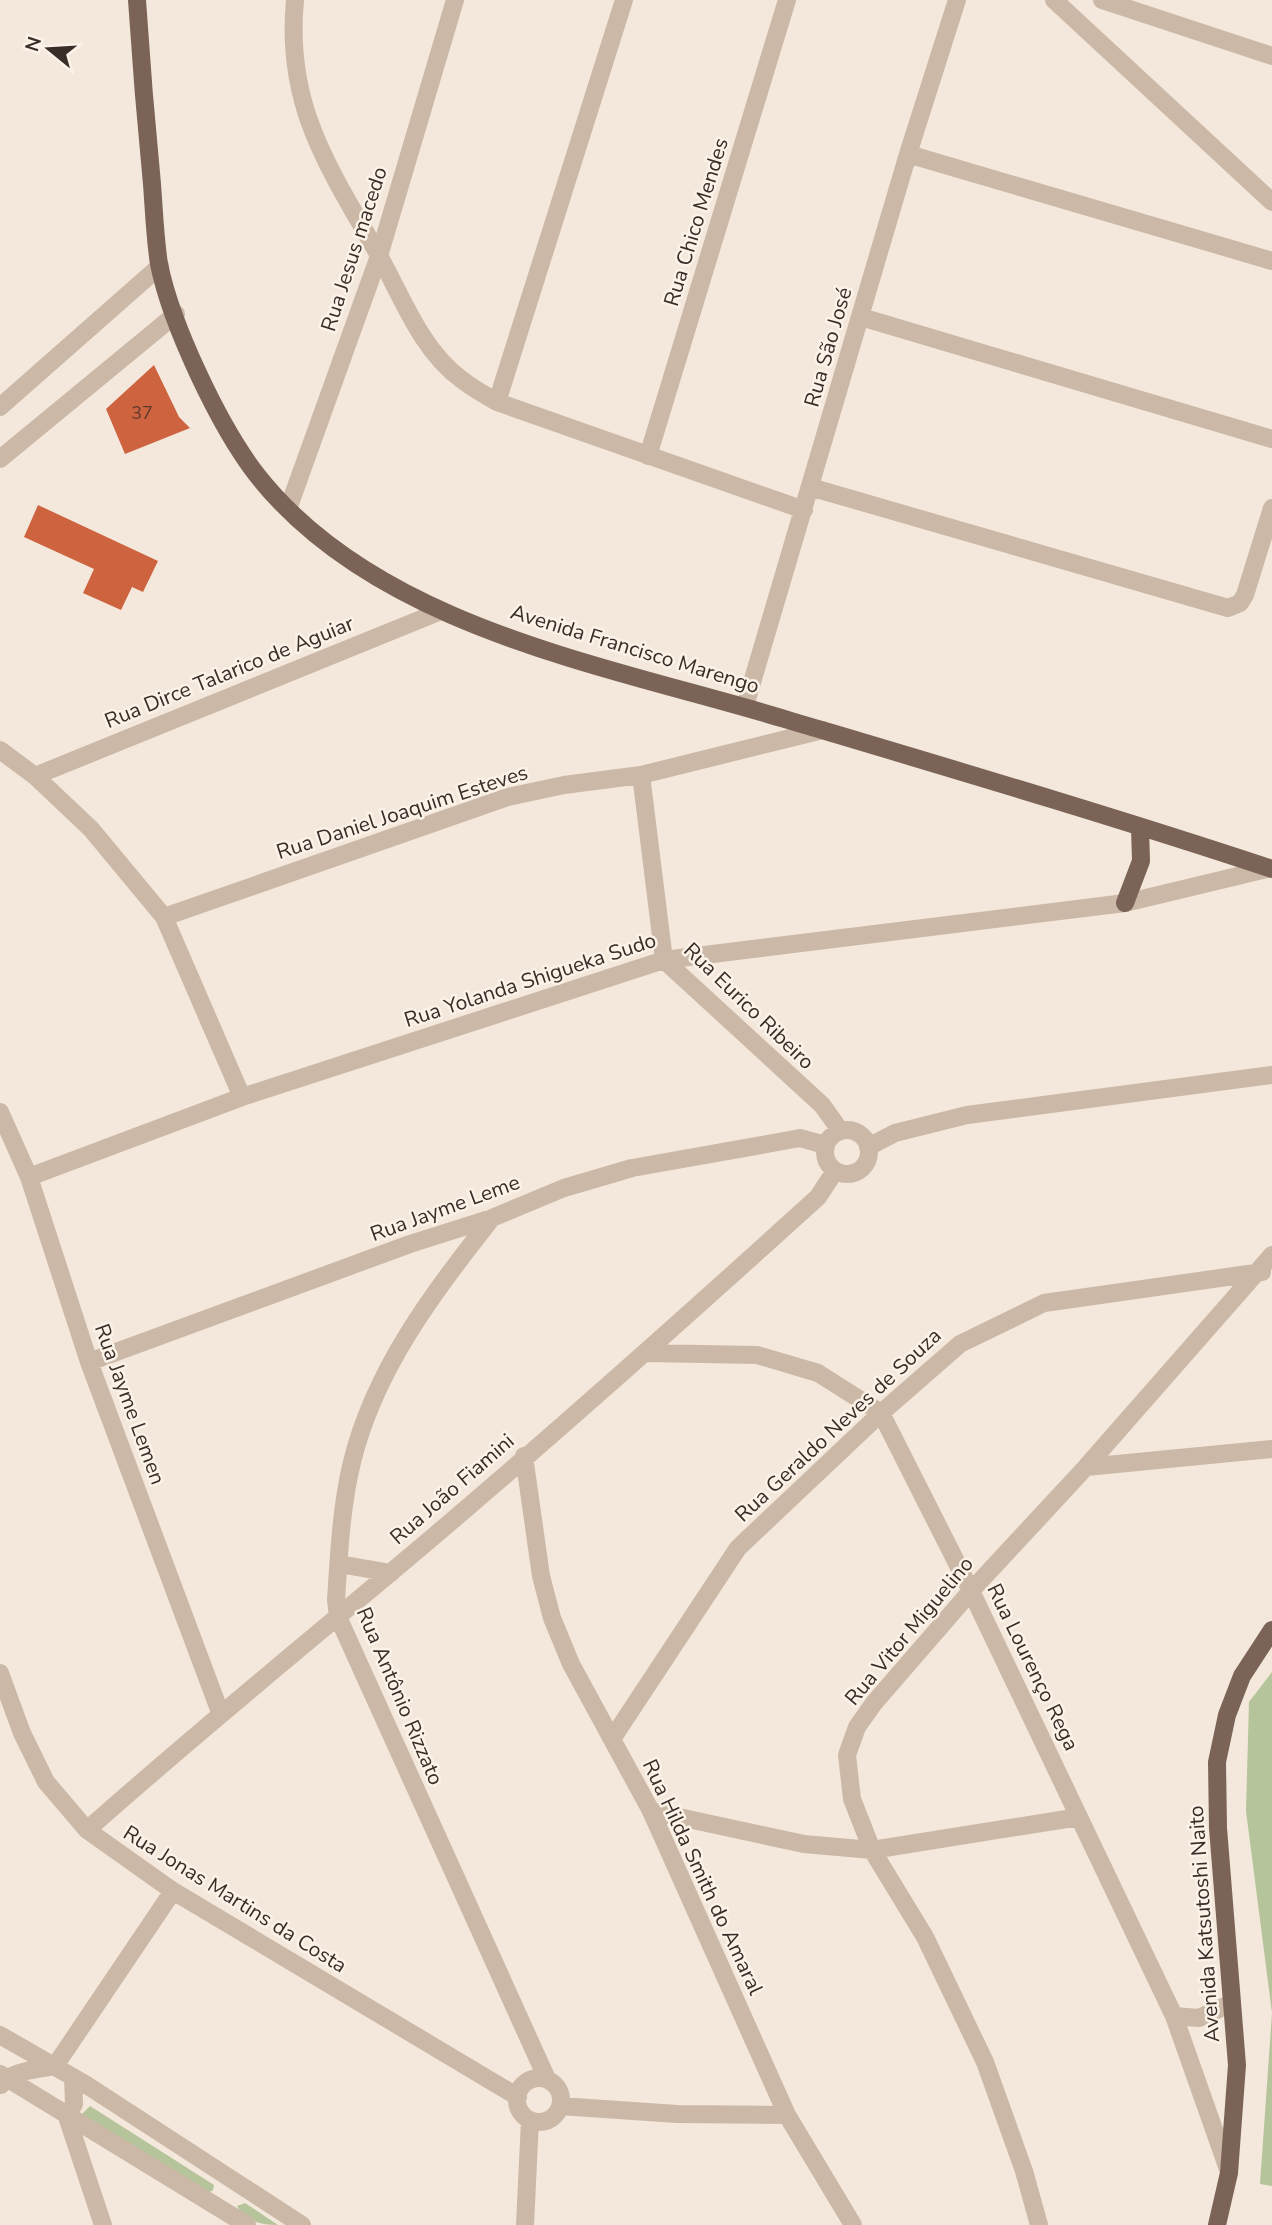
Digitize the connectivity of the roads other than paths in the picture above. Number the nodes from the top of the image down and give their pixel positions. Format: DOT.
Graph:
graph roads {
  1 [pos="137,0"];
  2 [pos="295,0"];
  3 [pos="455,0"];
  4 [pos="624,0"];
  5 [pos="787,0"];
  6 [pos="957,0"];
  7 [pos="1054,0"];
  8 [pos="1102,0"];
  9 [pos="1272,56"];
  10 [pos="908,154"];
  11 [pos="1272,202"];
  12 [pos="379,256"];
  13 [pos="1272,261"];
  14 [pos="160,266"];
  15 [pos="176,314"];
  16 [pos="861,317"];
  17 [pos="497,402"];
  18 [pos="0,407"];
  19 [pos="1272,439"];
  20 [pos="648,456"];
  21 [pos="0,459"];
  22 [pos="810,487"];
  23 [pos="1272,508"];
  24 [pos="288,509"];
  25 [pos="804,510"];
  26 [pos="441,611"];
  27 [pos="745,706"];
  28 [pos="823,730"];
  29 [pos="0,750"];
  30 [pos="641,775"];
  31 [pos="35,776"];
  32 [pos="1140,828"];
  33 [pos="1271,868"];
  34 [pos="1125,903"];
  35 [pos="164,917"];
  36 [pos="664,960"];
  37 [pos="1272,1075"];
  38 [pos="242,1097"];
  39 [pos="0,1112"];
  40 [pos="840,1130"];
  41 [pos="825,1145"];
  42 [pos="868,1147"];
  43 [pos="835,1171"];
  44 [pos="29,1177"];
  45 [pos="492,1218"];
  46 [pos="1272,1255"];
  47 [pos="1264,1271"];
  48 [pos="647,1353"];
  49 [pos="89,1362"];
  50 [pos="881,1413"];
  51 [pos="1272,1449"];
  52 [pos="524,1456"];
  53 [pos="1086,1467"];
  54 [pos="339,1564"];
  55 [pos="391,1573"];
  56 [pos="971,1591"];
  57 [pos="338,1617"];
  58 [pos="1272,1630"];
  59 [pos="0,1673"];
  60 [pos="220,1712"];
  61 [pos="612,1739"];
  62 [pos="652,1811"];
  63 [pos="1080,1816"];
  64 [pos="87,1830"];
  65 [pos="872,1850"];
  66 [pos="173,1891"];
  67 [pos="1232,2003"];
  68 [pos="1174,2016"];
  69 [pos="0,2035"];
  70 [pos="55,2066"];
  71 [pos="73,2077"];
  72 [pos="547,2079"];
  73 [pos="2,2080"];
  74 [pos="518,2097"];
  75 [pos="560,2106"];
  76 [pos="787,2115"];
  77 [pos="66,2117"];
  78 [pos="530,2120"];
  79 [pos="1229,2174"];
  80 [pos="236,2183"];
  81 [pos="220,2208"];
  82 [pos="103,2225"];
  83 [pos="247,2225"];
  84 [pos="302,2225"];
  85 [pos="525,2225"];
  86 [pos="853,2225"];
  87 [pos="1039,2225"];
  88 [pos="1217,2225"];
  1 -- 14 [label="main road, Avenida Francisco Marengo"];
  2 -- 12 [label="street"];
  3 -- 12 [label="street, Rua Jesus macedo"];
  4 -- 17 [label="street"];
  5 -- 20 [label="street, Rua Chico Mendes"];
  6 -- 10 [label="street, Rua São José"];
  7 -- 11 [label="street"];
  8 -- 9 [label="street"];
  10 -- 13 [label="street"];
  10 -- 16 [label="street, Rua São José"];
  12 -- 17 [label="street"];
  12 -- 24 [label="street, Rua Jesus macedo"];
  14 -- 15 [label="main road, Avenida Francisco Marengo"];
  14 -- 18 [label="street"];
  15 -- 21 [label="street"];
  15 -- 24 [label="main road, Avenida Francisco Marengo"];
  16 -- 19 [label="street"];
  16 -- 22 [label="street, Rua São José"];
  17 -- 20 [label="street"];
  20 -- 25 [label="street"];
  22 -- 23 [label="street"];
  22 -- 25 [label="street, Rua São José"];
  24 -- 26 [label="main road, Avenida Francisco Marengo"];
  25 -- 27 [label="street, Rua São José"];
  26 -- 27 [label="main road, Avenida Francisco Marengo"];
  26 -- 31 [label="street, Rua Dirce Talarico de Aguiar"];
  27 -- 28 [label="main road, Avenida Francisco Marengo"];
  28 -- 30 [label="street, Rua Daniel Joaquim Esteves"];
  28 -- 32 [label="main road, Avenida Francisco Marengo"];
  29 -- 31 [label="street"];
  30 -- 35 [label="street, Rua Daniel Joaquim Esteves"];
  30 -- 36 [label="street, Rua Eurico Ribeiro"];
  31 -- 35 [label="street"];
  32 -- 33 [label="main road, Avenida Francisco Marengo"];
  32 -- 34 [label="main road"];
  33 -- 34 [label="street, Rua Yolanda Shigueka Sudo"];
  34 -- 36 [label="street, Rua Yolanda Shigueka Sudo"];
  35 -- 38 [label="street"];
  36 -- 38 [label="street, Rua Yolanda Shigueka Sudo"];
  36 -- 40 [label="street, Rua Eurico Ribeiro"];
  37 -- 42 [label="street"];
  38 -- 44 [label="street, Rua Yolanda Shigueka Sudo"];
  39 -- 44 [label="street, Rua Jayme Lemen"];
  40 -- 41 [label="street"];
  40 -- 42 [label="street"];
  41 -- 43 [label="street"];
  41 -- 45 [label="street, Rua Jayme Leme"];
  42 -- 43 [label="street"];
  43 -- 48 [label="street, Rua João Fiamini"];
  44 -- 49 [label="street, Rua Jayme Lemen"];
  45 -- 49 [label="street, Rua Jayme Leme"];
  45 -- 54 [label="street, Rua Antônio Rizzato"];
  46 -- 47 [label="street, Rua Vitor Miguelino"];
  47 -- 50 [label="street, Rua Geraldo Neves de Souza"];
  47 -- 53 [label="street, Rua Vitor Miguelino"];
  48 -- 50 [label="street"];
  48 -- 52 [label="street, Rua João Fiamini"];
  49 -- 60 [label="street, Rua Jayme Lemen"];
  50 -- 56 [label="street, Rua Lourenço Rega"];
  50 -- 61 [label="street, Rua Geraldo Neves de Souza"];
  51 -- 53 [label="street"];
  52 -- 55 [label="street, Rua João Fiamini"];
  52 -- 61 [label="street, Rua Hilda Smith do Amaral"];
  53 -- 56 [label="street, Rua Vitor Miguelino"];
  54 -- 55 [label="street"];
  54 -- 57 [label="street, Rua Antônio Rizzato"];
  55 -- 57 [label="street, Rua João Fiamini"];
  56 -- 63 [label="street, Rua Lourenço Rega"];
  56 -- 65 [label="street, Rua Vitor Miguelino"];
  57 -- 60 [label="street, Rua João Fiamini"];
  57 -- 72 [label="street, Rua Antônio Rizzato"];
  58 -- 67 [label="main road, Avenida Katsutoshi Naito"];
  59 -- 64 [label="street, Rua Jonas Martins da Costa"];
  60 -- 64 [label="street, Rua João Fiamini"];
  61 -- 62 [label="street, Rua Hilda Smith do Amaral"];
  62 -- 65 [label="street"];
  62 -- 76 [label="street, Rua Hilda Smith do Amaral"];
  63 -- 65 [label="street"];
  63 -- 68 [label="street, Rua Lourenço Rega"];
  64 -- 66 [label="street, Rua Jonas Martins da Costa"];
  65 -- 87 [label="street, Rua Vitor Miguelino"];
  66 -- 70 [label="street"];
  66 -- 74 [label="street, Rua Jonas Martins da Costa"];
  67 -- 68 [label="street"];
  67 -- 79 [label="main road, Avenida Katsutoshi Naito"];
  68 -- 79 [label="street, Rua Lourenço Rega"];
  69 -- 70 [label="street"];
  70 -- 71 [label="street"];
  70 -- 73 [label="street"];
  71 -- 77 [label="street"];
  71 -- 80 [label="street"];
  72 -- 74 [label="street"];
  72 -- 75 [label="street"];
  73 -- 77 [label="street"];
  74 -- 78 [label="street"];
  75 -- 76 [label="street"];
  75 -- 78 [label="street"];
  76 -- 86 [label="street, Rua Hilda Smith do Amaral"];
  77 -- 81 [label="street"];
  77 -- 82 [label="street"];
  78 -- 85 [label="street"];
  79 -- 88 [label="main road, Avenida Katsutoshi Naito"];
  80 -- 81 [label="street"];
  80 -- 84 [label="street"];
  81 -- 83 [label="street"];
}
